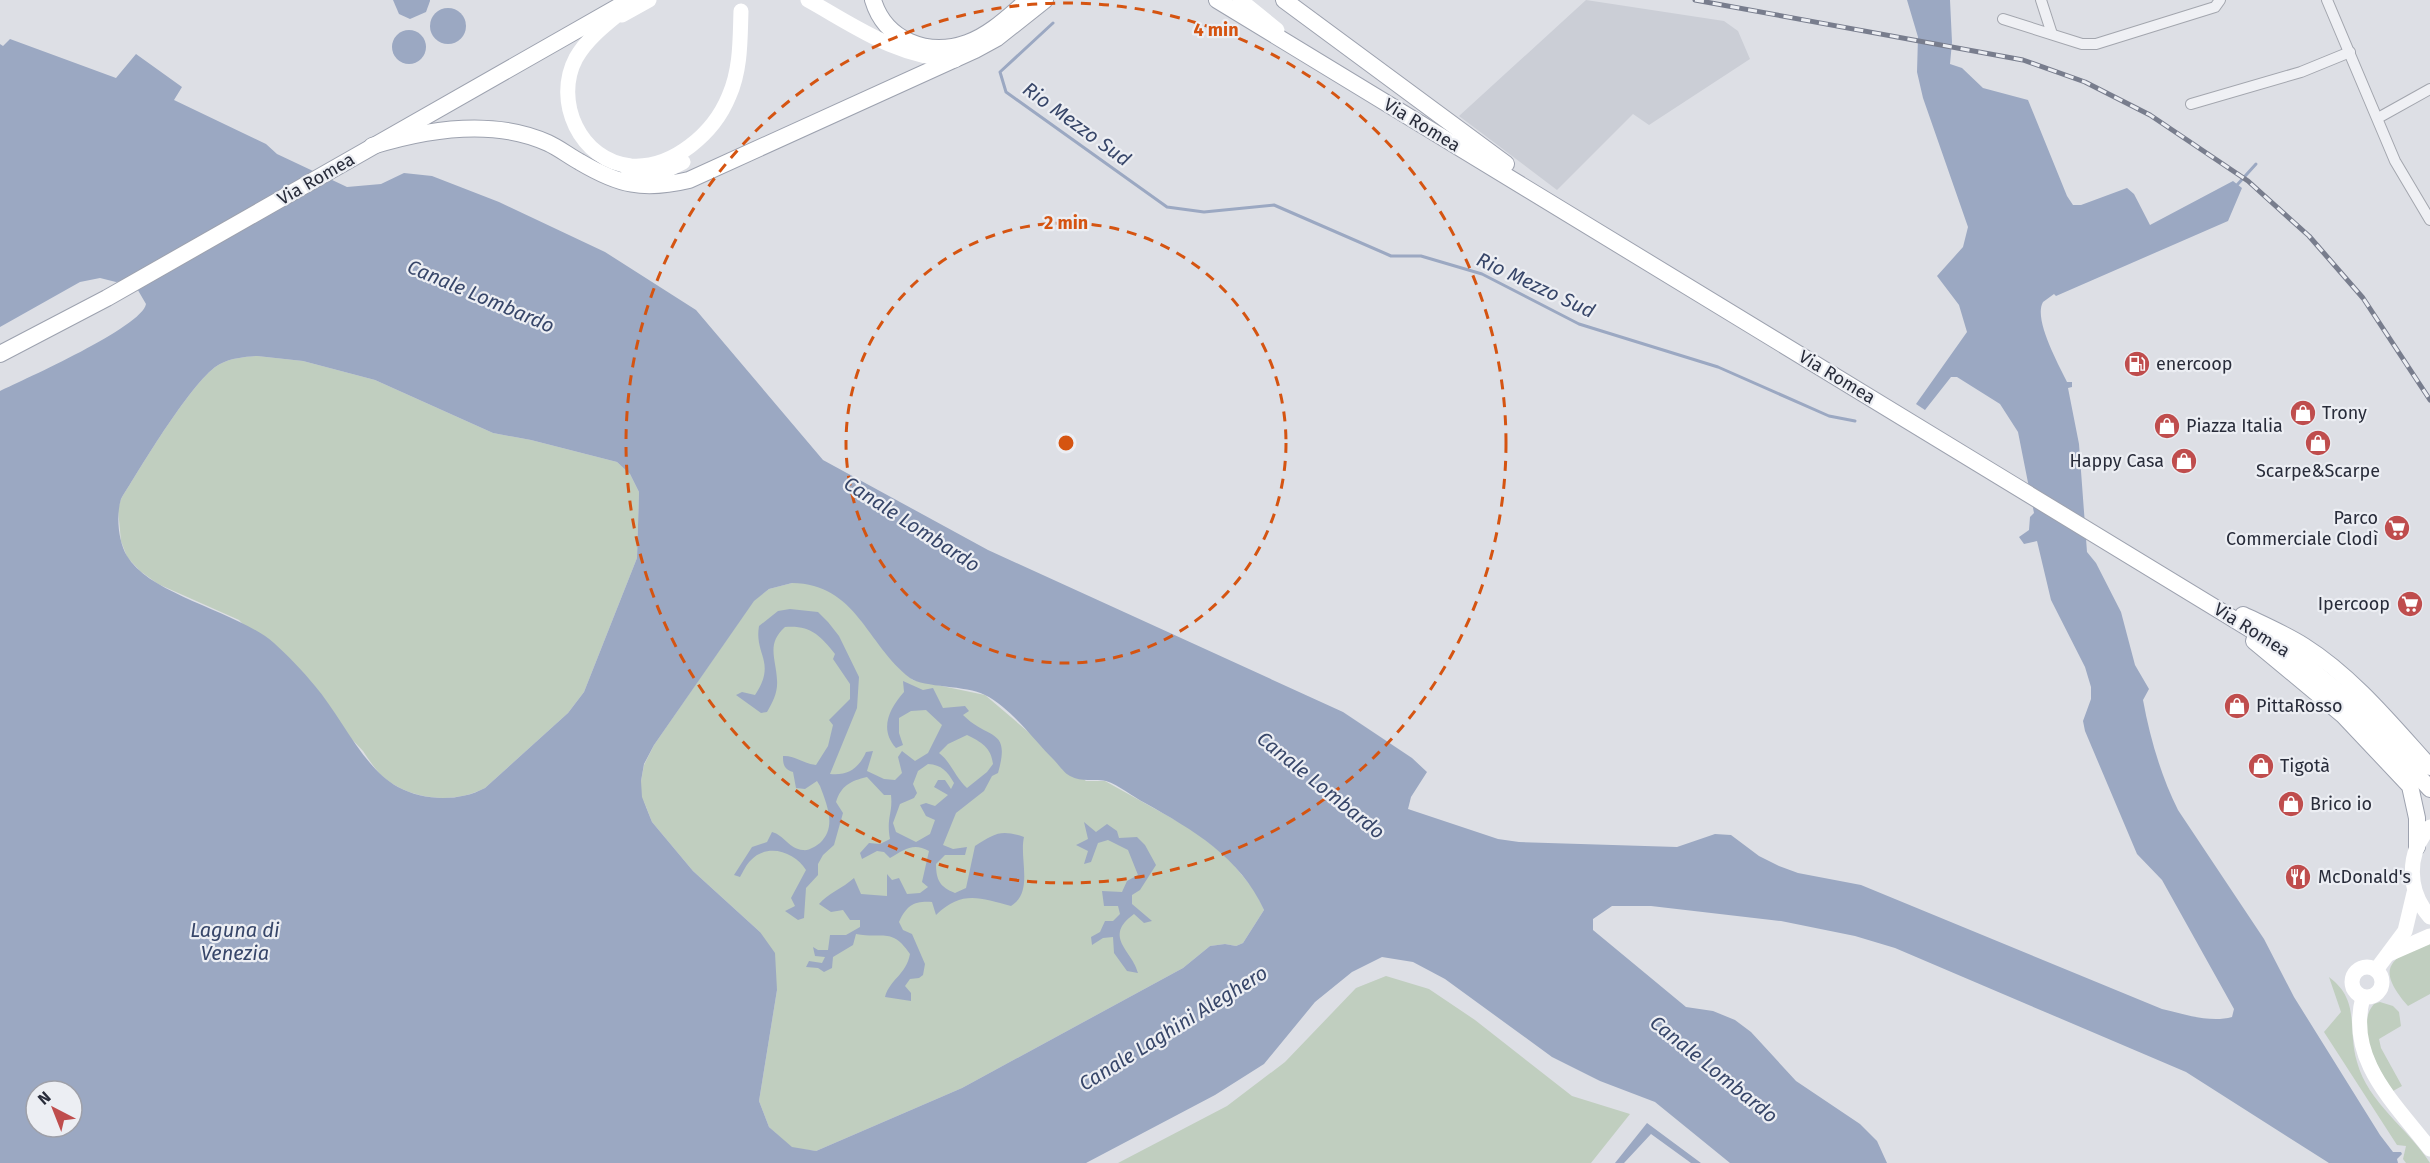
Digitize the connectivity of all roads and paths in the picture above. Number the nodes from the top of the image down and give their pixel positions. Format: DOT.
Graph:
graph roads {
  1 [pos="612,0"];
  2 [pos="630,0"];
  3 [pos="637,0"];
  4 [pos="649,0"];
  5 [pos="808,0"];
  6 [pos="873,0"];
  7 [pos="1028,0"];
  8 [pos="1045,0"];
  9 [pos="1216,0"];
  10 [pos="1240,0"];
  11 [pos="1284,0"];
  12 [pos="2041,0"];
  13 [pos="2220,0"];
  14 [pos="2327,0"];
  15 [pos="740,5"];
  16 [pos="2003,19"];
  17 [pos="611,21"];
  18 [pos="576,31"];
  19 [pos="2052,34"];
  20 [pos="2350,52"];
  21 [pos="955,60"];
  22 [pos="1317,62"];
  23 [pos="2430,89"];
  24 [pos="2191,104"];
  25 [pos="2378,118"];
  26 [pos="372,146"];
  27 [pos="600,174"];
  28 [pos="1568,213"];
  29 [pos="2430,220"];
  30 [pos="0,354"];
  31 [pos="2180,585"];
  32 [pos="2430,767"];
  33 [pos="2430,789"];
  34 [pos="2430,827"];
  35 [pos="2417,847"];
  36 [pos="2414,893"];
  37 [pos="2430,917"];
  38 [pos="2430,936"];
  39 [pos="2391,953"];
  40 [pos="2376,970"];
  41 [pos="2363,997"];
  42 [pos="2428,1146"];
  1 -- 18 [label="main road"];
  2 -- 18 [label="main road, Via Romea"];
  3 -- 17 [label="main road"];
  4 -- 17 [label="main road"];
  5 -- 21 [label="main road"];
  6 -- 7 [label="main road"];
  8 -- 21 [label="main road"];
  9 -- 22 [label="main road, Via Romea"];
  10 -- 22 [label="main road"];
  11 -- 28 [label="main road"];
  12 -- 19 [label="street"];
  13 -- 19 [label="street"];
  14 -- 20 [label="street"];
  15 -- 17 [label="main road"];
  15 -- 27 [label="main road"];
  16 -- 19 [label="street"];
  18 -- 26 [label="main road, Via Romea"];
  20 -- 24 [label="street"];
  20 -- 25 [label="street"];
  21 -- 27 [label="main road"];
  22 -- 28 [label="main road, Via Romea"];
  23 -- 25 [label="street"];
  25 -- 29 [label="street"];
  26 -- 27 [label="main road"];
  26 -- 30 [label="main road, Via Romea"];
  28 -- 31 [label="main road, Via Romea"];
  31 -- 32 [label="main road"];
  31 -- 33 [label="main road, Via Romea"];
  31 -- 35 [label="main road"];
  34 -- 35 [label="main road"];
  35 -- 36 [label="main road"];
  36 -- 37 [label="main road"];
  36 -- 39 [label="main road"];
  38 -- 39 [label="main road"];
  39 -- 40 [label="main road"];
  40 -- 41 [label="main road"];
  40 -- 41 [label="main road"];
  41 -- 42 [label="main road"];
}
